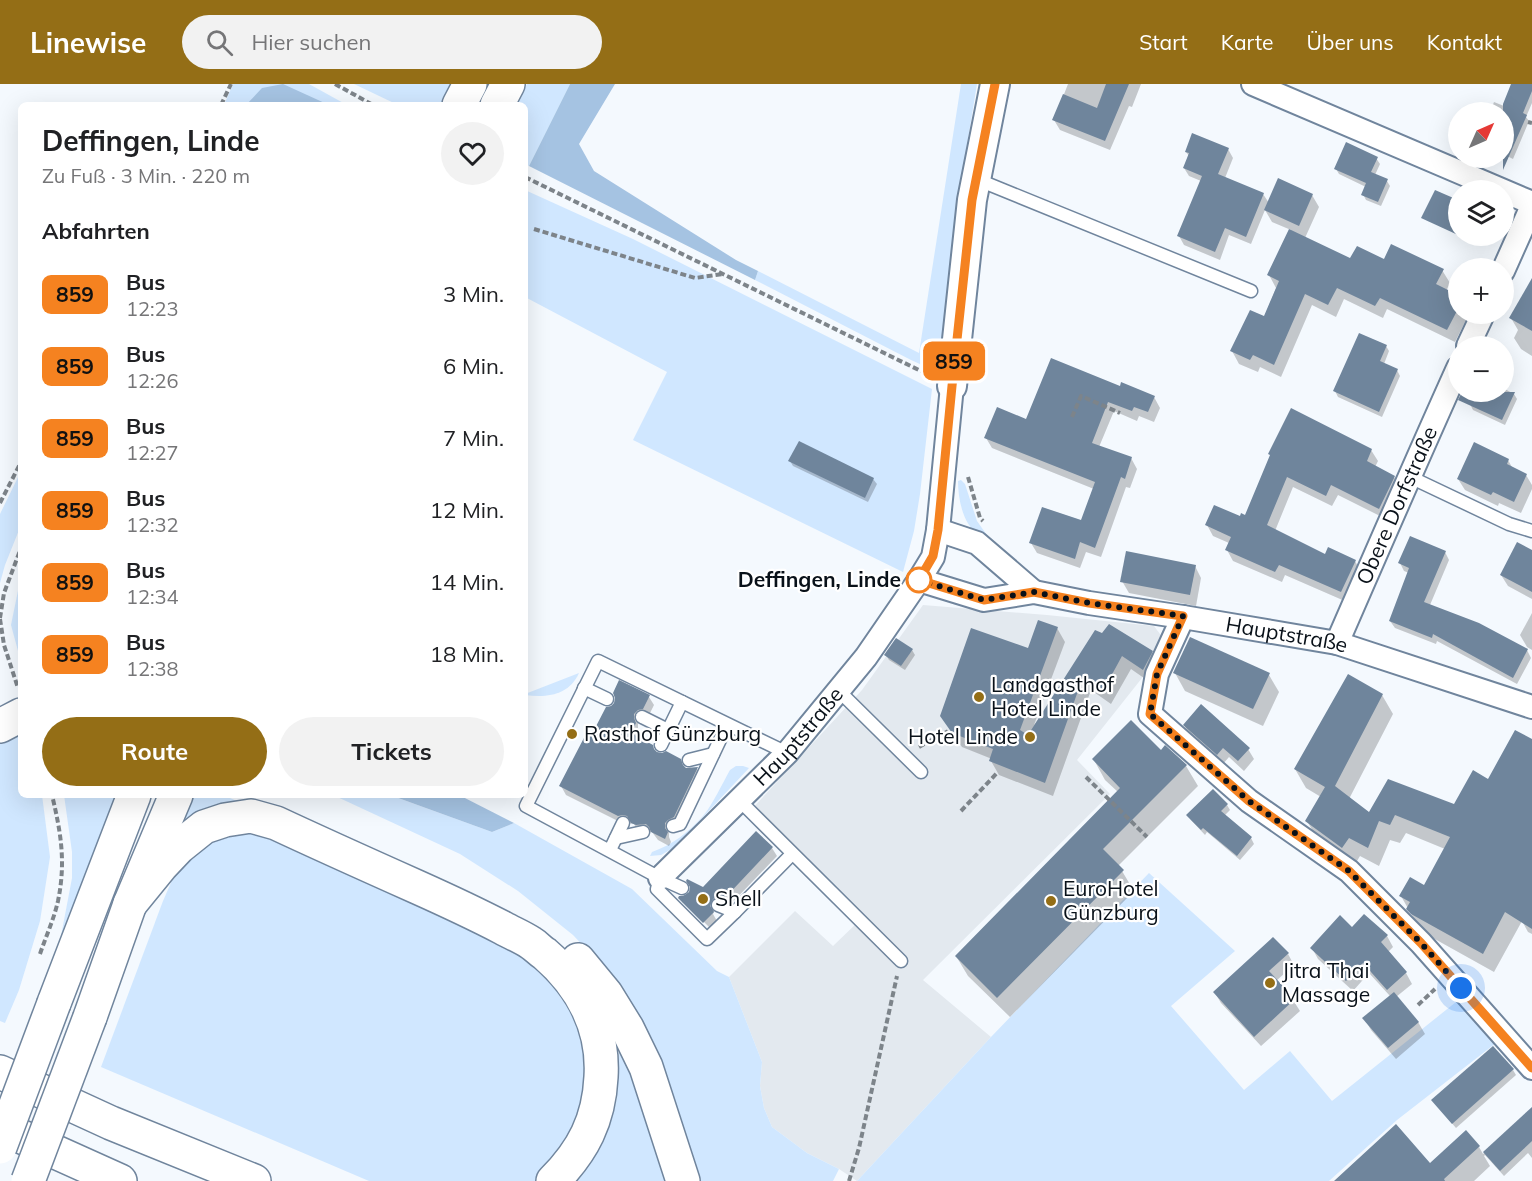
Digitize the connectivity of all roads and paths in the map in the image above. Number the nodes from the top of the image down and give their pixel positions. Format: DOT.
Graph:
graph roads {
  1 [pos="231,84"];
  2 [pos="335,84"];
  3 [pos="470,84"];
  4 [pos="508,84"];
  5 [pos="995,84"];
  6 [pos="1253,84"];
  7 [pos="222,102"];
  8 [pos="367,102"];
  9 [pos="461,102"];
  10 [pos="499,102"];
  11 [pos="528,178"];
  12 [pos="976,179"];
  13 [pos="1532,205"];
  14 [pos="534,229"];
  15 [pos="1509,258"];
  16 [pos="724,274"];
  17 [pos="1251,291"];
  18 [pos="952,386"];
  19 [pos="1448,390"];
  20 [pos="1120,413"];
  21 [pos="1072,417"];
  22 [pos="18,468"];
  23 [pos="966,472"];
  24 [pos="1410,477"];
  25 [pos="0,503"];
  26 [pos="987,527"];
  27 [pos="938,530"];
  28 [pos="1532,531"];
  29 [pos="18,556"];
  30 [pos="919,580"];
  31 [pos="1034,592"];
  32 [pos="1183,616"];
  33 [pos="0,618"];
  34 [pos="1337,643"];
  35 [pos="18,688"];
  36 [pos="584,688"];
  37 [pos="838,690"];
  38 [pos="607,699"];
  39 [pos="682,702"];
  40 [pos="1532,707"];
  41 [pos="18,717"];
  42 [pos="642,717"];
  43 [pos="728,724"];
  44 [pos="0,726"];
  45 [pos="668,730"];
  46 [pos="950,730"];
  47 [pos="661,745"];
  48 [pos="787,753"];
  49 [pos="713,754"];
  50 [pos="906,758"];
  51 [pos="688,760"];
  52 [pos="921,772"];
  53 [pos="997,773"];
  54 [pos="1086,777"];
  55 [pos="53,798"];
  56 [pos="133,798"];
  57 [pos="175,798"];
  58 [pos="264,798"];
  59 [pos="739,800"];
  60 [pos="960,811"];
  61 [pos="623,823"];
  62 [pos="673,826"];
  63 [pos="643,832"];
  64 [pos="1148,837"];
  65 [pos="616,838"];
  66 [pos="610,850"];
  67 [pos="792,854"];
  68 [pos="660,878"];
  69 [pos="682,888"];
  70 [pos="130,904"];
  71 [pos="718,905"];
  72 [pos="735,912"];
  73 [pos="39,959"];
  74 [pos="901,961"];
  75 [pos="1532,1068"];
  76 [pos="0,1072"];
  77 [pos="0,1127"];
  78 [pos="0,1146"];
  79 [pos="28,1181"];
  80 [pos="120,1181"];
  81 [pos="254,1181"];
  82 [pos="553,1181"];
  83 [pos="683,1181"];
  84 [pos="849,1181"];
  1 -- 7 [label="path"];
  2 -- 8 [label="path"];
  3 -- 9 [label="main road"];
  4 -- 10 [label="main road"];
  5 -- 12 [label="street"];
  6 -- 13 [label="street"];
  11 -- 16 [label="path"];
  12 -- 17 [label="lane"];
  12 -- 18 [label="street"];
  13 -- 15 [label="street"];
  14 -- 16 [label="path"];
  16 -- 18 [label="path"];
  18 -- 27 [label="street, Hauptstraße"];
  19 -- 24 [label="street, Obere Dorfstraße"];
  20 -- 21 [label="path"];
  22 -- 25 [label="path"];
  23 -- 26 [label="path"];
  24 -- 28 [label="lane"];
  24 -- 34 [label="street, Obere Dorfstraße"];
  27 -- 30 [label="street, Hauptstraße"];
  27 -- 31 [label="street, Hauptstraße"];
  29 -- 33 [label="path"];
  30 -- 31 [label="street, Hauptstraße"];
  30 -- 37 [label="street, Hauptstraße"];
  31 -- 32 [label="street, Hauptstraße"];
  32 -- 34 [label="street, Hauptstraße"];
  32 -- 75 [label="street"];
  33 -- 35 [label="path"];
  34 -- 40 [label="street, Hauptstraße"];
  36 -- 38 [label="lane"];
  36 -- 39 [label="lane"];
  36 -- 66 [label="lane"];
  37 -- 48 [label="street, Hauptstraße"];
  37 -- 50 [label="lane"];
  39 -- 43 [label="lane"];
  39 -- 45 [label="lane"];
  41 -- 44 [label="main road"];
  42 -- 45 [label="lane"];
  43 -- 48 [label="lane"];
  43 -- 49 [label="lane"];
  45 -- 47 [label="lane"];
  46 -- 50 [label="path"];
  48 -- 59 [label="street, Hauptstraße"];
  49 -- 51 [label="lane"];
  49 -- 62 [label="lane"];
  50 -- 52 [label="lane"];
  53 -- 60 [label="path"];
  54 -- 64 [label="path"];
  55 -- 73 [label="path"];
  56 -- 78 [label="main road, bridge"];
  57 -- 70 [label="main road"];
  58 -- 83 [label="main road"];
  59 -- 67 [label="lane"];
  59 -- 68 [label="street, Hauptstraße"];
  61 -- 65 [label="lane"];
  63 -- 65 [label="lane"];
  65 -- 66 [label="lane"];
  66 -- 68 [label="lane"];
  67 -- 72 [label="lane"];
  67 -- 74 [label="lane"];
  68 -- 69 [label="lane"];
  68 -- 72 [label="lane"];
  70 -- 79 [label="main road, bridge"];
  70 -- 82 [label="main road"];
  71 -- 72 [label="lane"];
  74 -- 84 [label="path"];
  76 -- 81 [label="main road"];
  77 -- 80 [label="main road"];
}
